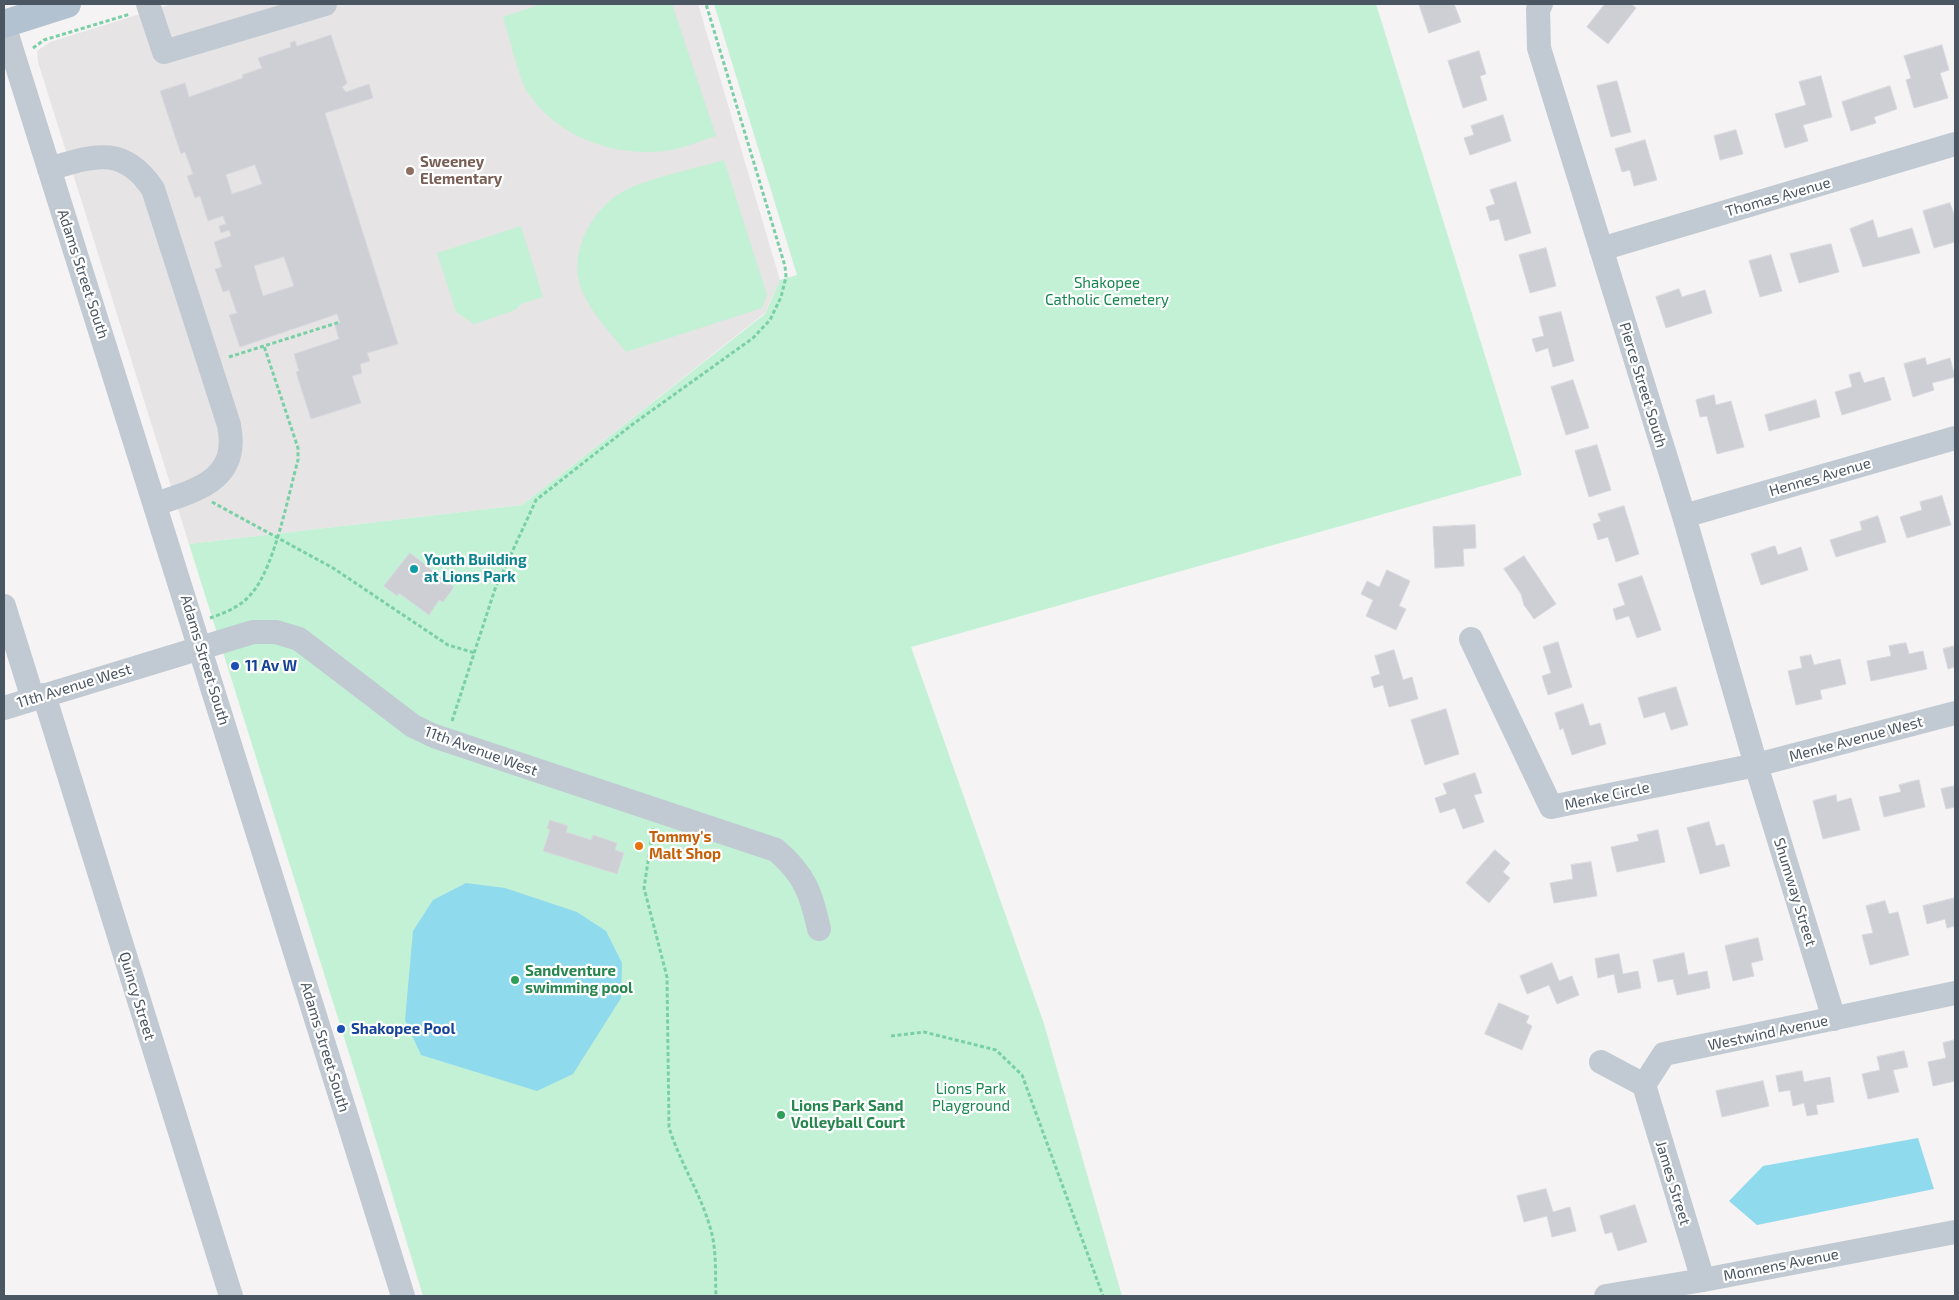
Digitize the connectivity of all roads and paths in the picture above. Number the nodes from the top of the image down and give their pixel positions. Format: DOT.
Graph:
graph roads {
  1 [pos="67,4"];
  2 [pos="325,4"];
  3 [pos="706,4"];
  4 [pos="1541,4"];
  5 [pos="149,6"];
  6 [pos="4,24"];
  7 [pos="13,55"];
  8 [pos="1955,144"];
  9 [pos="50,169"];
  10 [pos="1600,249"];
  11 [pos="340,322"];
  12 [pos="264,346"];
  13 [pos="223,358"];
  14 [pos="1955,438"];
  15 [pos="207,499"];
  16 [pos="156,504"];
  17 [pos="1684,516"];
  18 [pos="276,536"];
  19 [pos="4,606"];
  20 [pos="193,623"];
  21 [pos="1472,639"];
  22 [pos="201,646"];
  23 [pos="475,653"];
  24 [pos="39,697"];
  25 [pos="4,708"];
  26 [pos="1955,713"];
  27 [pos="450,726"];
  28 [pos="1756,765"];
  29 [pos="658,811"];
  30 [pos="820,929"];
  31 [pos="1955,993"];
  32 [pos="1834,1019"];
  33 [pos="891,1036"];
  34 [pos="1601,1062"];
  35 [pos="1644,1085"];
  36 [pos="1955,1232"];
  37 [pos="1703,1280"];
  38 [pos="230,1296"];
  39 [pos="403,1296"];
  40 [pos="716,1296"];
  41 [pos="1103,1296"];
  42 [pos="1606,1296"];
  1 -- 6 [label="main road"];
  2 -- 5 [label="street"];
  3 -- 23 [label="path"];
  4 -- 10 [label="street, Pierce Street South"];
  5 -- 7 [label="path"];
  6 -- 7 [label="street, Adams Street South"];
  7 -- 9 [label="street, Adams Street South"];
  8 -- 10 [label="street, Thomas Avenue"];
  9 -- 16 [label="street, Adams Street South"];
  9 -- 16 [label="street"];
  10 -- 17 [label="street, Pierce Street South"];
  11 -- 12 [label="path"];
  12 -- 13 [label="path"];
  12 -- 18 [label="path"];
  14 -- 17 [label="street, Hennes Avenue"];
  15 -- 18 [label="path"];
  16 -- 20 [label="street, Adams Street South"];
  17 -- 28 [label="street, Pierce Street South"];
  18 -- 20 [label="path"];
  18 -- 23 [label="path"];
  19 -- 24 [label="street, Quincy Street"];
  20 -- 22 [label="street, Adams Street South"];
  21 -- 28 [label="street, Menke Circle"];
  22 -- 24 [label="street, 11th Avenue West"];
  22 -- 29 [label="street, 11th Avenue West"];
  22 -- 39 [label="street, Adams Street South"];
  23 -- 27 [label="path"];
  24 -- 25 [label="street, 11th Avenue West"];
  24 -- 38 [label="street, Quincy Street"];
  26 -- 28 [label="street, Menke Avenue West"];
  28 -- 32 [label="street, Shumway Street"];
  29 -- 30 [label="street, 11th Avenue West"];
  29 -- 40 [label="path"];
  31 -- 32 [label="street, Westwind Avenue"];
  32 -- 35 [label="street, Westwind Avenue"];
  33 -- 41 [label="path"];
  34 -- 35 [label="street"];
  35 -- 37 [label="street, James Street"];
  36 -- 37 [label="street, Monnens Avenue"];
  37 -- 42 [label="street, Monnens Avenue"];
}
